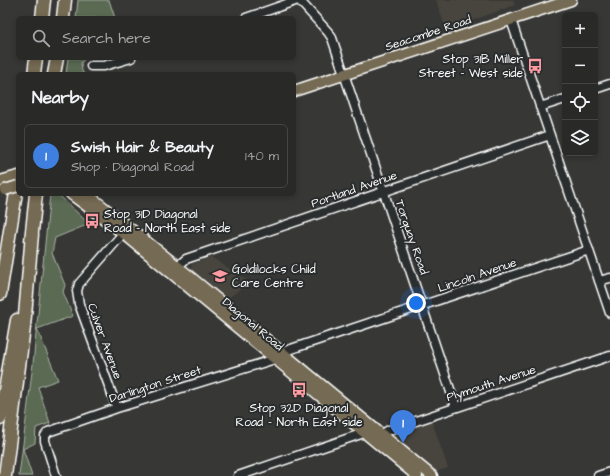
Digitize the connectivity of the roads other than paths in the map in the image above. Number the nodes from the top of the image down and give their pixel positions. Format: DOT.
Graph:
graph roads {
  1 [pos="44,0"];
  2 [pos="65,0"];
  3 [pos="299,0"];
  4 [pos="571,0"];
  5 [pos="42,16"];
  6 [pos="63,16"];
  7 [pos="252,16"];
  8 [pos="511,20"];
  9 [pos="36,60"];
  10 [pos="57,60"];
  11 [pos="124,60"];
  12 [pos="91,66"];
  13 [pos="34,72"];
  14 [pos="54,72"];
  15 [pos="344,74"];
  16 [pos="610,84"];
  17 [pos="598,88"];
  18 [pos="296,90"];
  19 [pos="562,100"];
  20 [pos="540,107"];
  21 [pos="550,135"];
  22 [pos="16,178"];
  23 [pos="6,185"];
  24 [pos="16,186"];
  25 [pos="384,191"];
  26 [pos="36,196"];
  27 [pos="74,196"];
  28 [pos="89,196"];
  29 [pos="125,230"];
  30 [pos="32,234"];
  31 [pos="589,250"];
  32 [pos="174,269"];
  33 [pos="610,278"];
  34 [pos="599,281"];
  35 [pos="0,294"];
  36 [pos="422,306"];
  37 [pos="610,313"];
  38 [pos="279,356"];
  39 [pos="610,356"];
  40 [pos="456,407"];
  41 [pos="117,408"];
  42 [pos="0,418"];
  43 [pos="367,430"];
  44 [pos="381,435"];
  45 [pos="610,472"];
  46 [pos="5,476"];
  47 [pos="56,476"];
  48 [pos="238,476"];
  49 [pos="417,476"];
  50 [pos="432,476"];
  51 [pos="598,476"];
  1 -- 5 [label="highway"];
  2 -- 6 [label="highway"];
  3 -- 7 [label="street"];
  3 -- 15 [label="street, Torquay Road"];
  4 -- 8 [label="main road, Seacombe Road"];
  8 -- 15 [label="main road, Seacombe Road"];
  8 -- 20 [label="street"];
  9 -- 13 [label="highway"];
  10 -- 14 [label="highway"];
  11 -- 12 [label="street"];
  15 -- 18 [label="main road, Seacombe Road"];
  15 -- 25 [label="street, Torquay Road"];
  16 -- 17 [label="street"];
  19 -- 20 [label="street"];
  20 -- 21 [label="street"];
  21 -- 25 [label="street, Portland Avenue"];
  21 -- 31 [label="street"];
  22 -- 23 [label="main road"];
  23 -- 24 [label="main road, bridge"];
  23 -- 35 [label="highway"];
  25 -- 32 [label="street, Portland Avenue"];
  25 -- 36 [label="street, Torquay Road"];
  26 -- 30 [label="highway"];
  27 -- 29 [label="main road, Diagonal Road"];
  28 -- 29 [label="main road, Diagonal Road"];
  29 -- 32 [label="main road, Diagonal Road"];
  29 -- 41 [label="street, Culver Avenue"];
  30 -- 42 [label="highway"];
  30 -- 46 [label="highway"];
  31 -- 34 [label="street"];
  31 -- 36 [label="street, Lincoln Avenue"];
  32 -- 38 [label="main road, Diagonal Road"];
  33 -- 34 [label="street"];
  34 -- 37 [label="street"];
  36 -- 38 [label="street, Lincoln Avenue"];
  36 -- 40 [label="street, Torquay Road"];
  38 -- 41 [label="street, Darlington Street"];
  38 -- 43 [label="main road, Diagonal Road"];
  39 -- 40 [label="street, Plymouth Avenue"];
  40 -- 44 [label="street, Plymouth Avenue"];
  41 -- 47 [label="street, Darlington Street"];
  43 -- 44 [label="main road, Diagonal Road"];
  43 -- 48 [label="street"];
  43 -- 49 [label="main road, Diagonal Road"];
  44 -- 50 [label="main road, Diagonal Road"];
  45 -- 51 [label="street"];
}
